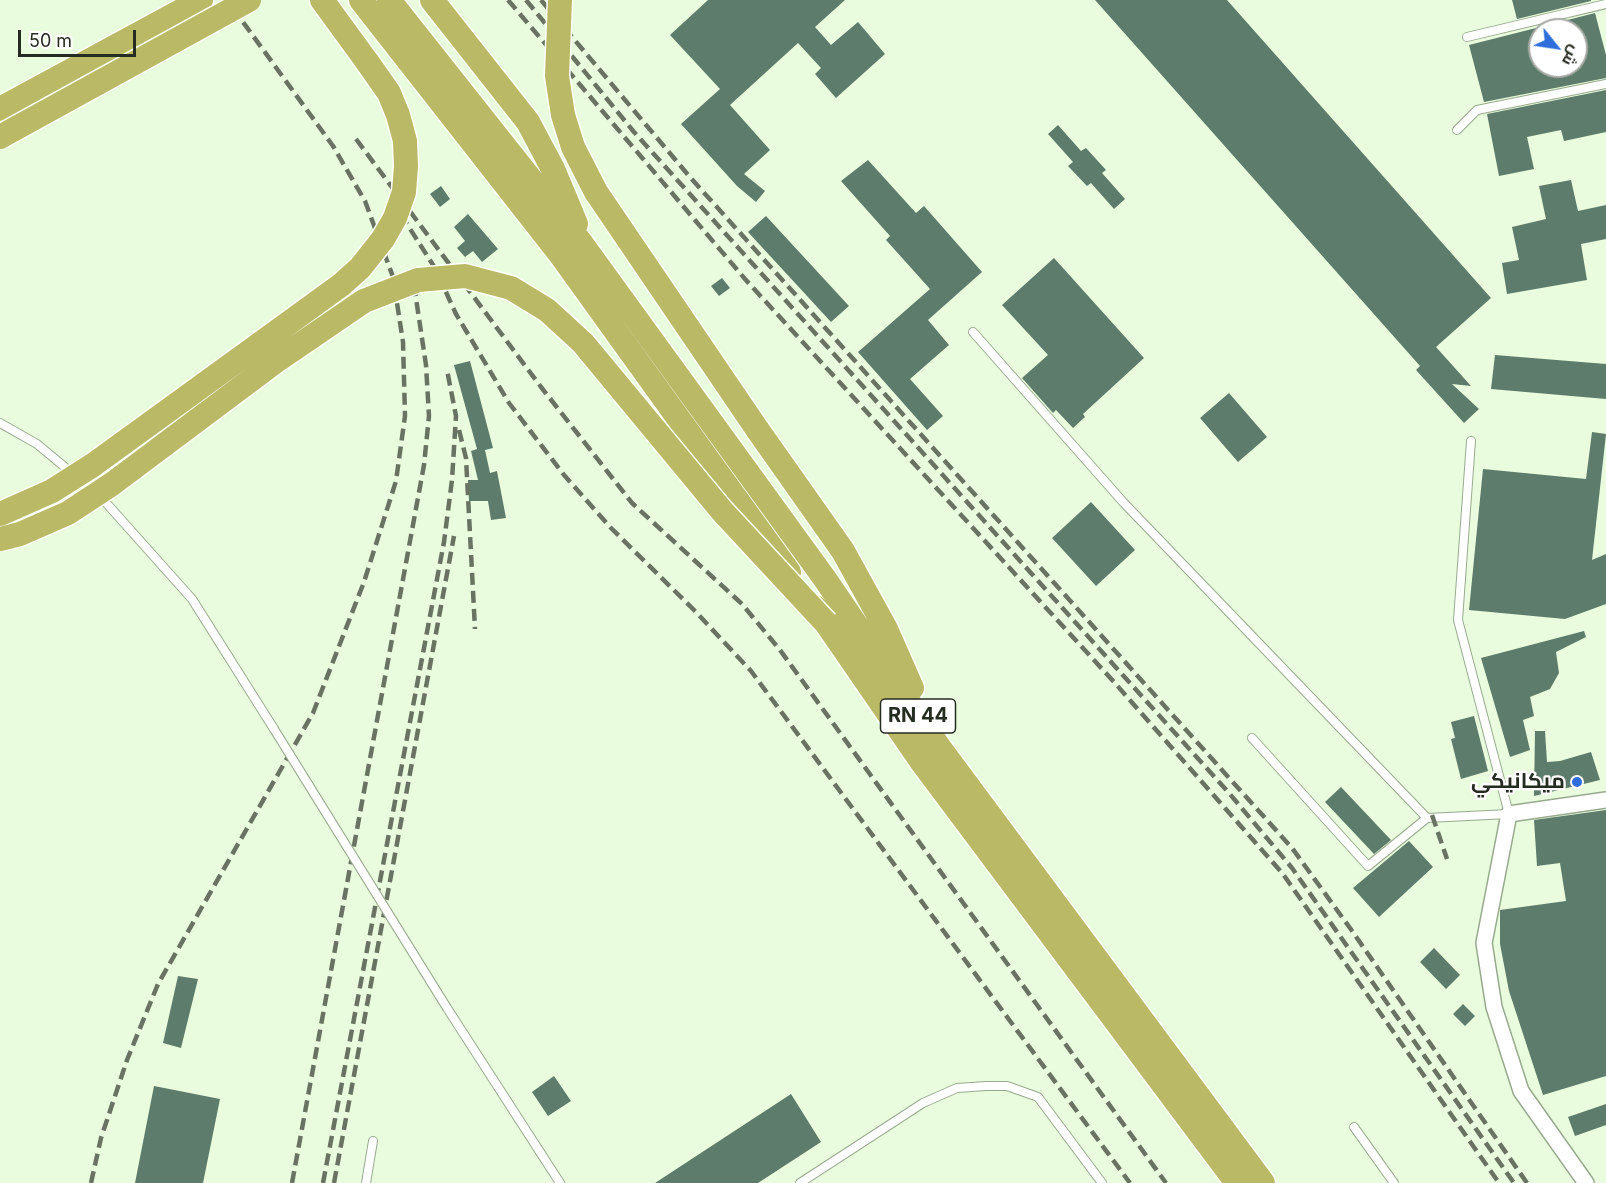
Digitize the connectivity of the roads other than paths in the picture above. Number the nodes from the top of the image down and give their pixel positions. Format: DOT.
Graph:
graph roads {
  1 [pos="201,0"];
  2 [pos="249,0"];
  3 [pos="322,0"];
  4 [pos="361,0"];
  5 [pos="389,0"];
  6 [pos="432,0"];
  7 [pos="560,0"];
  8 [pos="1606,4"];
  9 [pos="1467,37"];
  10 [pos="1606,84"];
  11 [pos="0,109"];
  12 [pos="1457,130"];
  13 [pos="0,137"];
  14 [pos="582,243"];
  15 [pos="973,332"];
  16 [pos="0,423"];
  17 [pos="1471,441"];
  18 [pos="0,514"];
  19 [pos="0,539"];
  20 [pos="826,623"];
  21 [pos="1252,738"];
  22 [pos="939,747"];
  23 [pos="1606,800"];
  24 [pos="1509,814"];
  25 [pos="1427,818"];
  26 [pos="1354,1127"];
  27 [pos="373,1141"];
  28 [pos="366,1183"];
  29 [pos="561,1183"];
  30 [pos="800,1183"];
  31 [pos="1102,1183"];
  32 [pos="1237,1183"];
  33 [pos="1263,1183"];
  34 [pos="1394,1183"];
  35 [pos="1586,1183"];
  1 -- 11 [label="highway"];
  2 -- 13 [label="highway, bridge"];
  3 -- 18 [label="highway, bridge"];
  4 -- 20 [label="highway"];
  5 -- 14 [label="highway"];
  6 -- 14 [label="highway"];
  7 -- 22 [label="highway, bridge"];
  8 -- 9 [label="lane"];
  10 -- 12 [label="lane"];
  14 -- 22 [label="highway, RN 44"];
  15 -- 25 [label="lane"];
  16 -- 29 [label="lane, bridge"];
  17 -- 24 [label="lane"];
  19 -- 20 [label="highway, bridge"];
  20 -- 32 [label="highway"];
  21 -- 25 [label="lane"];
  22 -- 33 [label="highway, RN 44"];
  23 -- 24 [label="street"];
  24 -- 25 [label="lane"];
  24 -- 35 [label="street"];
  26 -- 34 [label="lane"];
  27 -- 28 [label="lane"];
  30 -- 31 [label="lane"];
}
